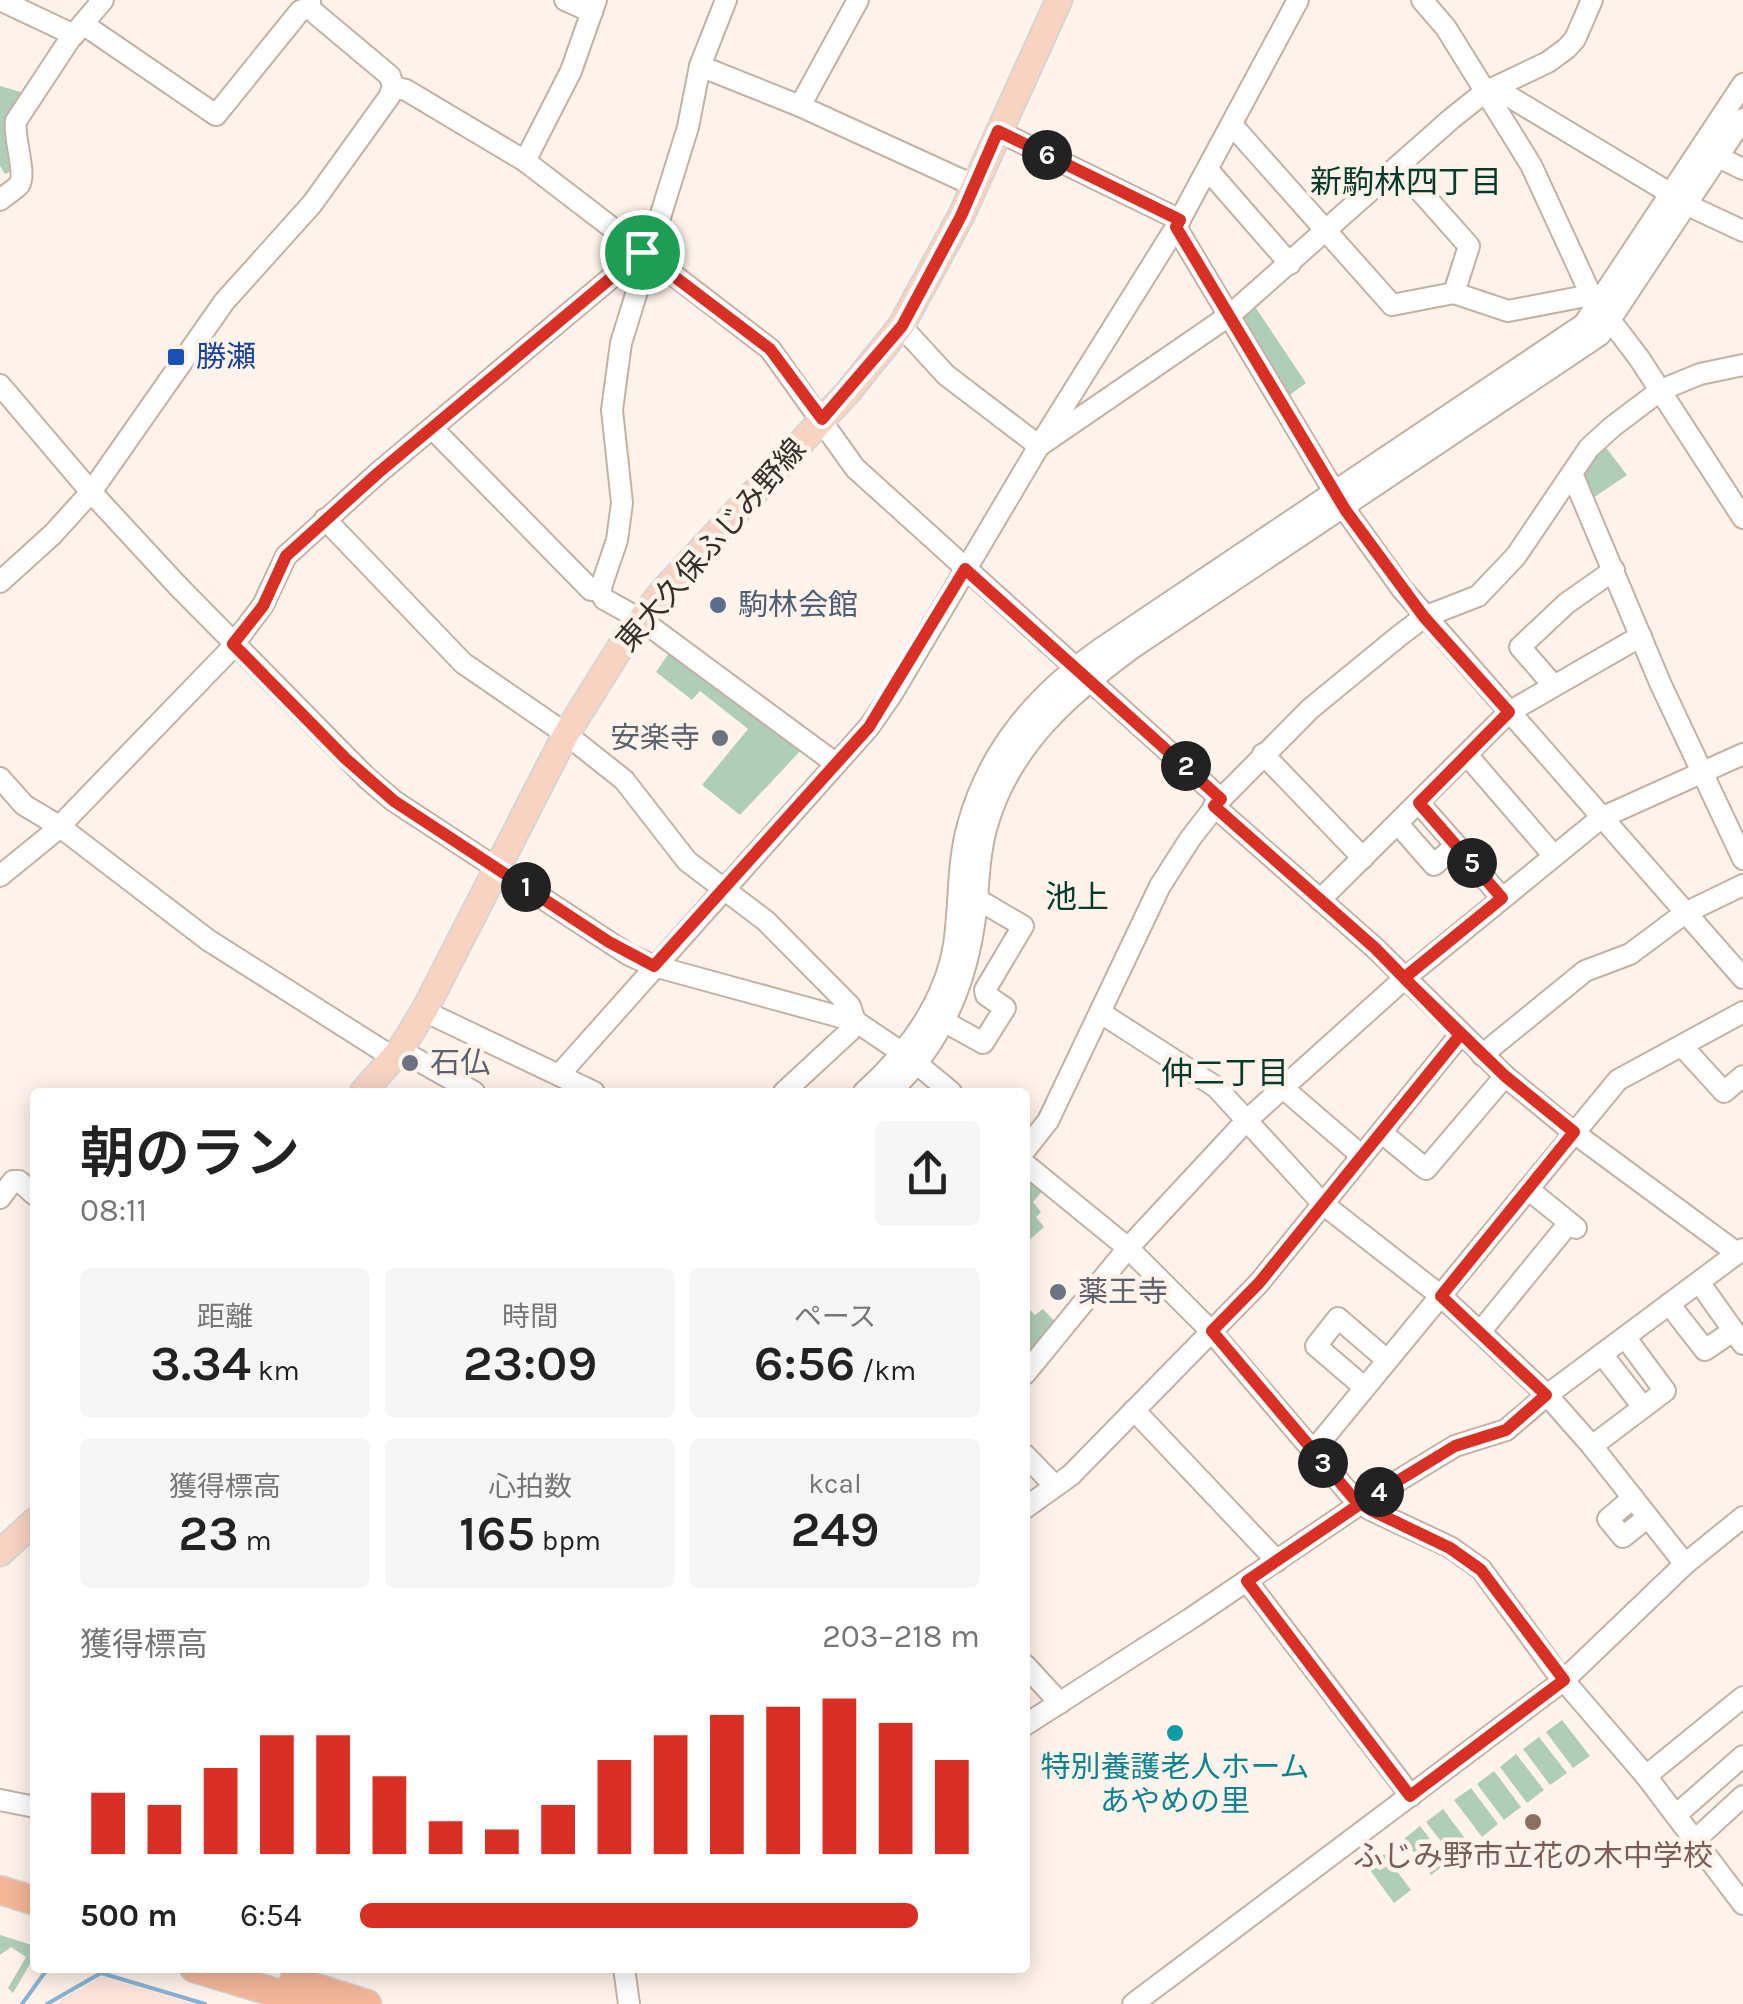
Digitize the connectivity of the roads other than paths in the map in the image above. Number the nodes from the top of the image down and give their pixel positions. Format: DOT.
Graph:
graph roads {
  1 [pos="0,0"];
  2 [pos="103,0"];
  3 [pos="565,0"];
  4 [pos="726,0"];
  5 [pos="858,0"];
  6 [pos="1298,0"];
  7 [pos="1422,0"];
  8 [pos="1592,0"];
  9 [pos="1051,2"];
  10 [pos="310,4"];
  11 [pos="594,6"];
  12 [pos="78,30"];
  13 [pos="700,66"];
  14 [pos="1743,84"];
  15 [pos="393,87"];
  16 [pos="1490,90"];
  17 [pos="800,106"];
  18 [pos="1743,119"];
  19 [pos="1232,125"];
  20 [pos="998,131"];
  21 [pos="1718,157"];
  22 [pos="526,161"];
  23 [pos="1398,166"];
  24 [pos="1743,169"];
  25 [pos="1208,170"];
  26 [pos="974,186"];
  27 [pos="1679,198"];
  28 [pos="0,200"];
  29 [pos="1178,224"];
  30 [pos="1325,231"];
  31 [pos="1743,232"];
  32 [pos="644,254"];
  33 [pos="1290,264"];
  34 [pos="1454,292"];
  35 [pos="1600,307"];
  36 [pos="1230,315"];
  37 [pos="902,326"];
  38 [pos="1742,365"];
  39 [pos="0,385"];
  40 [pos="1660,390"];
  41 [pos="822,419"];
  42 [pos="432,428"];
  43 [pos="1039,446"];
  44 [pos="1573,476"];
  45 [pos="91,492"];
  46 [pos="1339,500"];
  47 [pos="325,518"];
  48 [pos="1743,518"];
  49 [pos="965,569"];
  50 [pos="1614,570"];
  51 [pos="0,582"];
  52 [pos="600,590"];
  53 [pos="1424,617"];
  54 [pos="640,618"];
  55 [pos="1641,636"];
  56 [pos="233,644"];
  57 [pos="1083,673"];
  58 [pos="1554,686"];
  59 [pos="1509,712"];
  60 [pos="566,734"];
  61 [pos="1263,754"];
  62 [pos="1743,754"];
  63 [pos="1467,755"];
  64 [pos="835,763"];
  65 [pos="1701,772"];
  66 [pos="0,778"];
  67 [pos="1218,803"];
  68 [pos="1419,803"];
  69 [pos="1743,804"];
  70 [pos="1722,814"];
  71 [pos="1601,818"];
  72 [pos="1398,824"];
  73 [pos="59,826"];
  74 [pos="1456,845"];
  75 [pos="1554,856"];
  76 [pos="1363,858"];
  77 [pos="1743,858"];
  78 [pos="497,868"];
  79 [pos="0,876"];
  80 [pos="1743,885"];
  81 [pos="724,888"];
  82 [pos="1502,898"];
  83 [pos="977,899"];
  84 [pos="1320,900"];
  85 [pos="1685,913"];
  86 [pos="654,966"];
  87 [pos="1404,978"];
  88 [pos="1743,978"];
  89 [pos="424,1011"];
  90 [pos="1743,1012"];
  91 [pos="1101,1013"];
  92 [pos="855,1021"];
  93 [pos="944,1022"];
  94 [pos="1460,1035"];
  95 [pos="1682,1046"];
  96 [pos="397,1054"];
  97 [pos="1482,1055"];
  98 [pos="910,1059"];
  99 [pos="559,1075"];
  100 [pos="1505,1076"];
  101 [pos="1743,1076"];
  102 [pos="367,1088"];
  103 [pos="466,1088"];
  104 [pos="586,1088"];
  105 [pos="788,1088"];
  106 [pos="870,1088"];
  107 [pos="892,1088"];
  108 [pos="946,1088"];
  109 [pos="1283,1088"];
  110 [pos="1246,1121"];
  111 [pos="1574,1132"];
  112 [pos="1382,1133"];
  113 [pos="1030,1143"];
  114 [pos="1362,1156"];
  115 [pos="1030,1168"];
  116 [pos="1528,1189"];
  117 [pos="30,1190"];
  118 [pos="0,1198"];
  119 [pos="1322,1204"];
  120 [pos="1128,1248"];
  121 [pos="1740,1251"];
  122 [pos="1699,1282"];
  123 [pos="1441,1296"];
  124 [pos="1669,1304"];
  125 [pos="1212,1331"];
  126 [pos="1480,1332"];
  127 [pos="1626,1337"];
  128 [pos="1738,1338"];
  129 [pos="1602,1354"];
  130 [pos="1387,1360"];
  131 [pos="1030,1368"];
  132 [pos="1364,1388"];
  133 [pos="1546,1395"];
  134 [pos="1643,1407"];
  135 [pos="1134,1410"];
  136 [pos="1592,1446"];
  137 [pos="1313,1451"];
  138 [pos="1030,1461"];
  139 [pos="1055,1486"];
  140 [pos="1632,1498"];
  141 [pos="1030,1504"];
  142 [pos="1360,1504"];
  143 [pos="1648,1516"];
  144 [pos="1743,1517"];
  145 [pos="1276,1562"];
  146 [pos="1685,1564"];
  147 [pos="1247,1581"];
  148 [pos="1030,1671"];
  149 [pos="1564,1680"];
  150 [pos="1743,1696"];
  151 [pos="1060,1703"];
  152 [pos="1030,1722"];
  153 [pos="1743,1756"];
  154 [pos="1646,1776"];
  155 [pos="1410,1796"];
  156 [pos="0,1800"];
  157 [pos="30,1806"];
  158 [pos="1740,1806"];
  159 [pos="1676,1816"];
  160 [pos="1695,1840"];
  161 [pos="0,1890"];
  162 [pos="30,1900"];
  163 [pos="1742,1901"];
  164 [pos="0,1907"];
  165 [pos="30,1916"];
  166 [pos="201,1973"];
  167 [pos="209,1973"];
  168 [pos="265,1973"];
  169 [pos="628,1973"];
  170 [pos="265,2004"];
  171 [pos="313,2004"];
  172 [pos="367,2004"];
  173 [pos="629,2004"];
  174 [pos="1133,2004"];
  1 -- 12 [label="street"];
  2 -- 12 [label="street"];
  3 -- 11 [label="street"];
  4 -- 13 [label="street"];
  5 -- 17 [label="street"];
  6 -- 19 [label="street"];
  7 -- 16 [label="street"];
  8 -- 16 [label="street"];
  9 -- 20 [label="main road, 東大久保ふじみ野線"];
  10 -- 12 [label="street"];
  10 -- 15 [label="street"];
  11 -- 22 [label="street"];
  12 -- 28 [label="street"];
  13 -- 17 [label="street"];
  13 -- 32 [label="street"];
  14 -- 27 [label="street"];
  15 -- 22 [label="street"];
  15 -- 45 [label="street"];
  16 -- 23 [label="street"];
  16 -- 27 [label="street"];
  16 -- 35 [label="street"];
  17 -- 26 [label="street"];
  18 -- 21 [label="street"];
  19 -- 25 [label="street"];
  19 -- 30 [label="street"];
  20 -- 26 [label="main road, 東大久保ふじみ野線"];
  20 -- 29 [label="street"];
  21 -- 24 [label="street"];
  21 -- 27 [label="street"];
  22 -- 32 [label="street"];
  23 -- 30 [label="street"];
  23 -- 34 [label="street"];
  25 -- 29 [label="street"];
  25 -- 33 [label="street"];
  26 -- 37 [label="main road, 東大久保ふじみ野線"];
  27 -- 31 [label="street"];
  27 -- 35 [label="street"];
  29 -- 36 [label="street"];
  29 -- 43 [label="street"];
  30 -- 33 [label="street"];
  30 -- 34 [label="street"];
  32 -- 41 [label="street"];
  32 -- 42 [label="street"];
  32 -- 52 [label="street"];
  33 -- 36 [label="street"];
  34 -- 35 [label="street"];
  35 -- 40 [label="street"];
  35 -- 46 [label="street"];
  36 -- 43 [label="street"];
  36 -- 46 [label="street"];
  37 -- 41 [label="main road, 東大久保ふじみ野線"];
  37 -- 43 [label="street"];
  38 -- 40 [label="street"];
  39 -- 45 [label="street"];
  40 -- 44 [label="street"];
  40 -- 48 [label="street"];
  41 -- 49 [label="street"];
  41 -- 54 [label="main road, 東大久保ふじみ野線"];
  42 -- 47 [label="street"];
  42 -- 52 [label="street"];
  43 -- 49 [label="street"];
  44 -- 50 [label="street"];
  44 -- 53 [label="street"];
  45 -- 51 [label="street"];
  45 -- 56 [label="street"];
  46 -- 53 [label="street"];
  46 -- 57 [label="street"];
  47 -- 56 [label="street"];
  47 -- 60 [label="street"];
  49 -- 57 [label="street"];
  49 -- 64 [label="street"];
  50 -- 55 [label="street"];
  50 -- 58 [label="street"];
  52 -- 54 [label="street"];
  53 -- 59 [label="street"];
  53 -- 61 [label="street"];
  54 -- 60 [label="main road, 東大久保ふじみ野線"];
  54 -- 64 [label="street"];
  55 -- 58 [label="street"];
  55 -- 65 [label="street"];
  56 -- 73 [label="street"];
  56 -- 78 [label="street"];
  57 -- 67 [label="street"];
  57 -- 83 [label="street"];
  57 -- 98 [label="street"];
  58 -- 59 [label="street"];
  59 -- 63 [label="street"];
  59 -- 71 [label="street"];
  60 -- 78 [label="main road, 東大久保ふじみ野線"];
  60 -- 81 [label="street"];
  61 -- 67 [label="street"];
  61 -- 76 [label="street"];
  62 -- 65 [label="street"];
  63 -- 68 [label="street"];
  63 -- 75 [label="street"];
  64 -- 81 [label="street"];
  65 -- 70 [label="street"];
  65 -- 71 [label="street"];
  66 -- 73 [label="street"];
  67 -- 84 [label="street"];
  67 -- 91 [label="street"];
  68 -- 72 [label="street"];
  68 -- 74 [label="street"];
  69 -- 70 [label="street"];
  70 -- 77 [label="street"];
  71 -- 75 [label="street"];
  71 -- 85 [label="street"];
  72 -- 74 [label="street"];
  72 -- 76 [label="street"];
  73 -- 79 [label="street"];
  73 -- 96 [label="street"];
  74 -- 82 [label="street"];
  75 -- 82 [label="street"];
  76 -- 84 [label="street"];
  78 -- 86 [label="street"];
  78 -- 89 [label="main road, 東大久保ふじみ野線"];
  80 -- 85 [label="street"];
  81 -- 86 [label="street"];
  81 -- 92 [label="street"];
  82 -- 87 [label="street"];
  83 -- 93 [label="street"];
  83 -- 93 [label="street"];
  84 -- 87 [label="street"];
  85 -- 88 [label="street"];
  85 -- 97 [label="street"];
  86 -- 92 [label="street"];
  86 -- 99 [label="street"];
  87 -- 94 [label="street"];
  87 -- 109 [label="street"];
  89 -- 96 [label="main road, 東大久保ふじみ野線"];
  89 -- 99 [label="street"];
  90 -- 95 [label="street"];
  91 -- 110 [label="street"];
  91 -- 113 [label="street"];
  92 -- 98 [label="street"];
  92 -- 105 [label="street"];
  93 -- 98 [label="street"];
  94 -- 97 [label="street"];
  94 -- 112 [label="street"];
  95 -- 101 [label="street"];
  95 -- 111 [label="street"];
  96 -- 102 [label="main road, 東大久保ふじみ野線"];
  96 -- 103 [label="street"];
  97 -- 100 [label="street"];
  98 -- 106 [label="street"];
  98 -- 107 [label="street"];
  98 -- 108 [label="street"];
  99 -- 104 [label="street"];
  100 -- 111 [label="street"];
  100 -- 112 [label="street"];
  109 -- 110 [label="street"];
  109 -- 114 [label="street"];
  110 -- 119 [label="street"];
  110 -- 120 [label="street"];
  111 -- 116 [label="street"];
  111 -- 121 [label="street"];
  112 -- 114 [label="street"];
  114 -- 119 [label="street"];
  115 -- 120 [label="street"];
  116 -- 123 [label="street"];
  116 -- 126 [label="street"];
  117 -- 118 [label="street"];
  119 -- 123 [label="street"];
  119 -- 125 [label="street"];
  120 -- 125 [label="street"];
  120 -- 131 [label="street"];
  121 -- 122 [label="street"];
  122 -- 124 [label="street"];
  122 -- 128 [label="street"];
  123 -- 126 [label="street"];
  123 -- 130 [label="street"];
  124 -- 127 [label="street"];
  124 -- 128 [label="street"];
  125 -- 135 [label="street"];
  125 -- 137 [label="street"];
  126 -- 133 [label="street"];
  127 -- 129 [label="street"];
  127 -- 134 [label="street"];
  129 -- 133 [label="street"];
  129 -- 134 [label="street"];
  130 -- 132 [label="street"];
  130 -- 132 [label="street"];
  132 -- 137 [label="street"];
  133 -- 136 [label="street"];
  133 -- 142 [label="street"];
  134 -- 136 [label="street"];
  135 -- 139 [label="street"];
  135 -- 145 [label="street"];
  136 -- 140 [label="street"];
  137 -- 142 [label="street"];
  138 -- 139 [label="street"];
  139 -- 141 [label="street"];
  140 -- 143 [label="street"];
  140 -- 143 [label="street"];
  142 -- 145 [label="street"];
  142 -- 149 [label="street"];
  143 -- 146 [label="street"];
  144 -- 146 [label="street"];
  145 -- 147 [label="street"];
  146 -- 149 [label="street"];
  147 -- 151 [label="street"];
  147 -- 155 [label="street"];
  148 -- 151 [label="street"];
  149 -- 154 [label="street"];
  149 -- 155 [label="street"];
  150 -- 154 [label="street"];
  151 -- 152 [label="street"];
  153 -- 159 [label="street"];
  154 -- 159 [label="street"];
  155 -- 174 [label="street"];
  156 -- 157 [label="street"];
  158 -- 160 [label="street"];
  159 -- 160 [label="street"];
  160 -- 163 [label="street"];
  161 -- 162 [label="highway"];
  164 -- 165 [label="highway"];
  166 -- 170 [label="highway"];
  167 -- 171 [label="highway"];
  168 -- 172 [label="highway"];
  169 -- 173 [label="street"];
}
